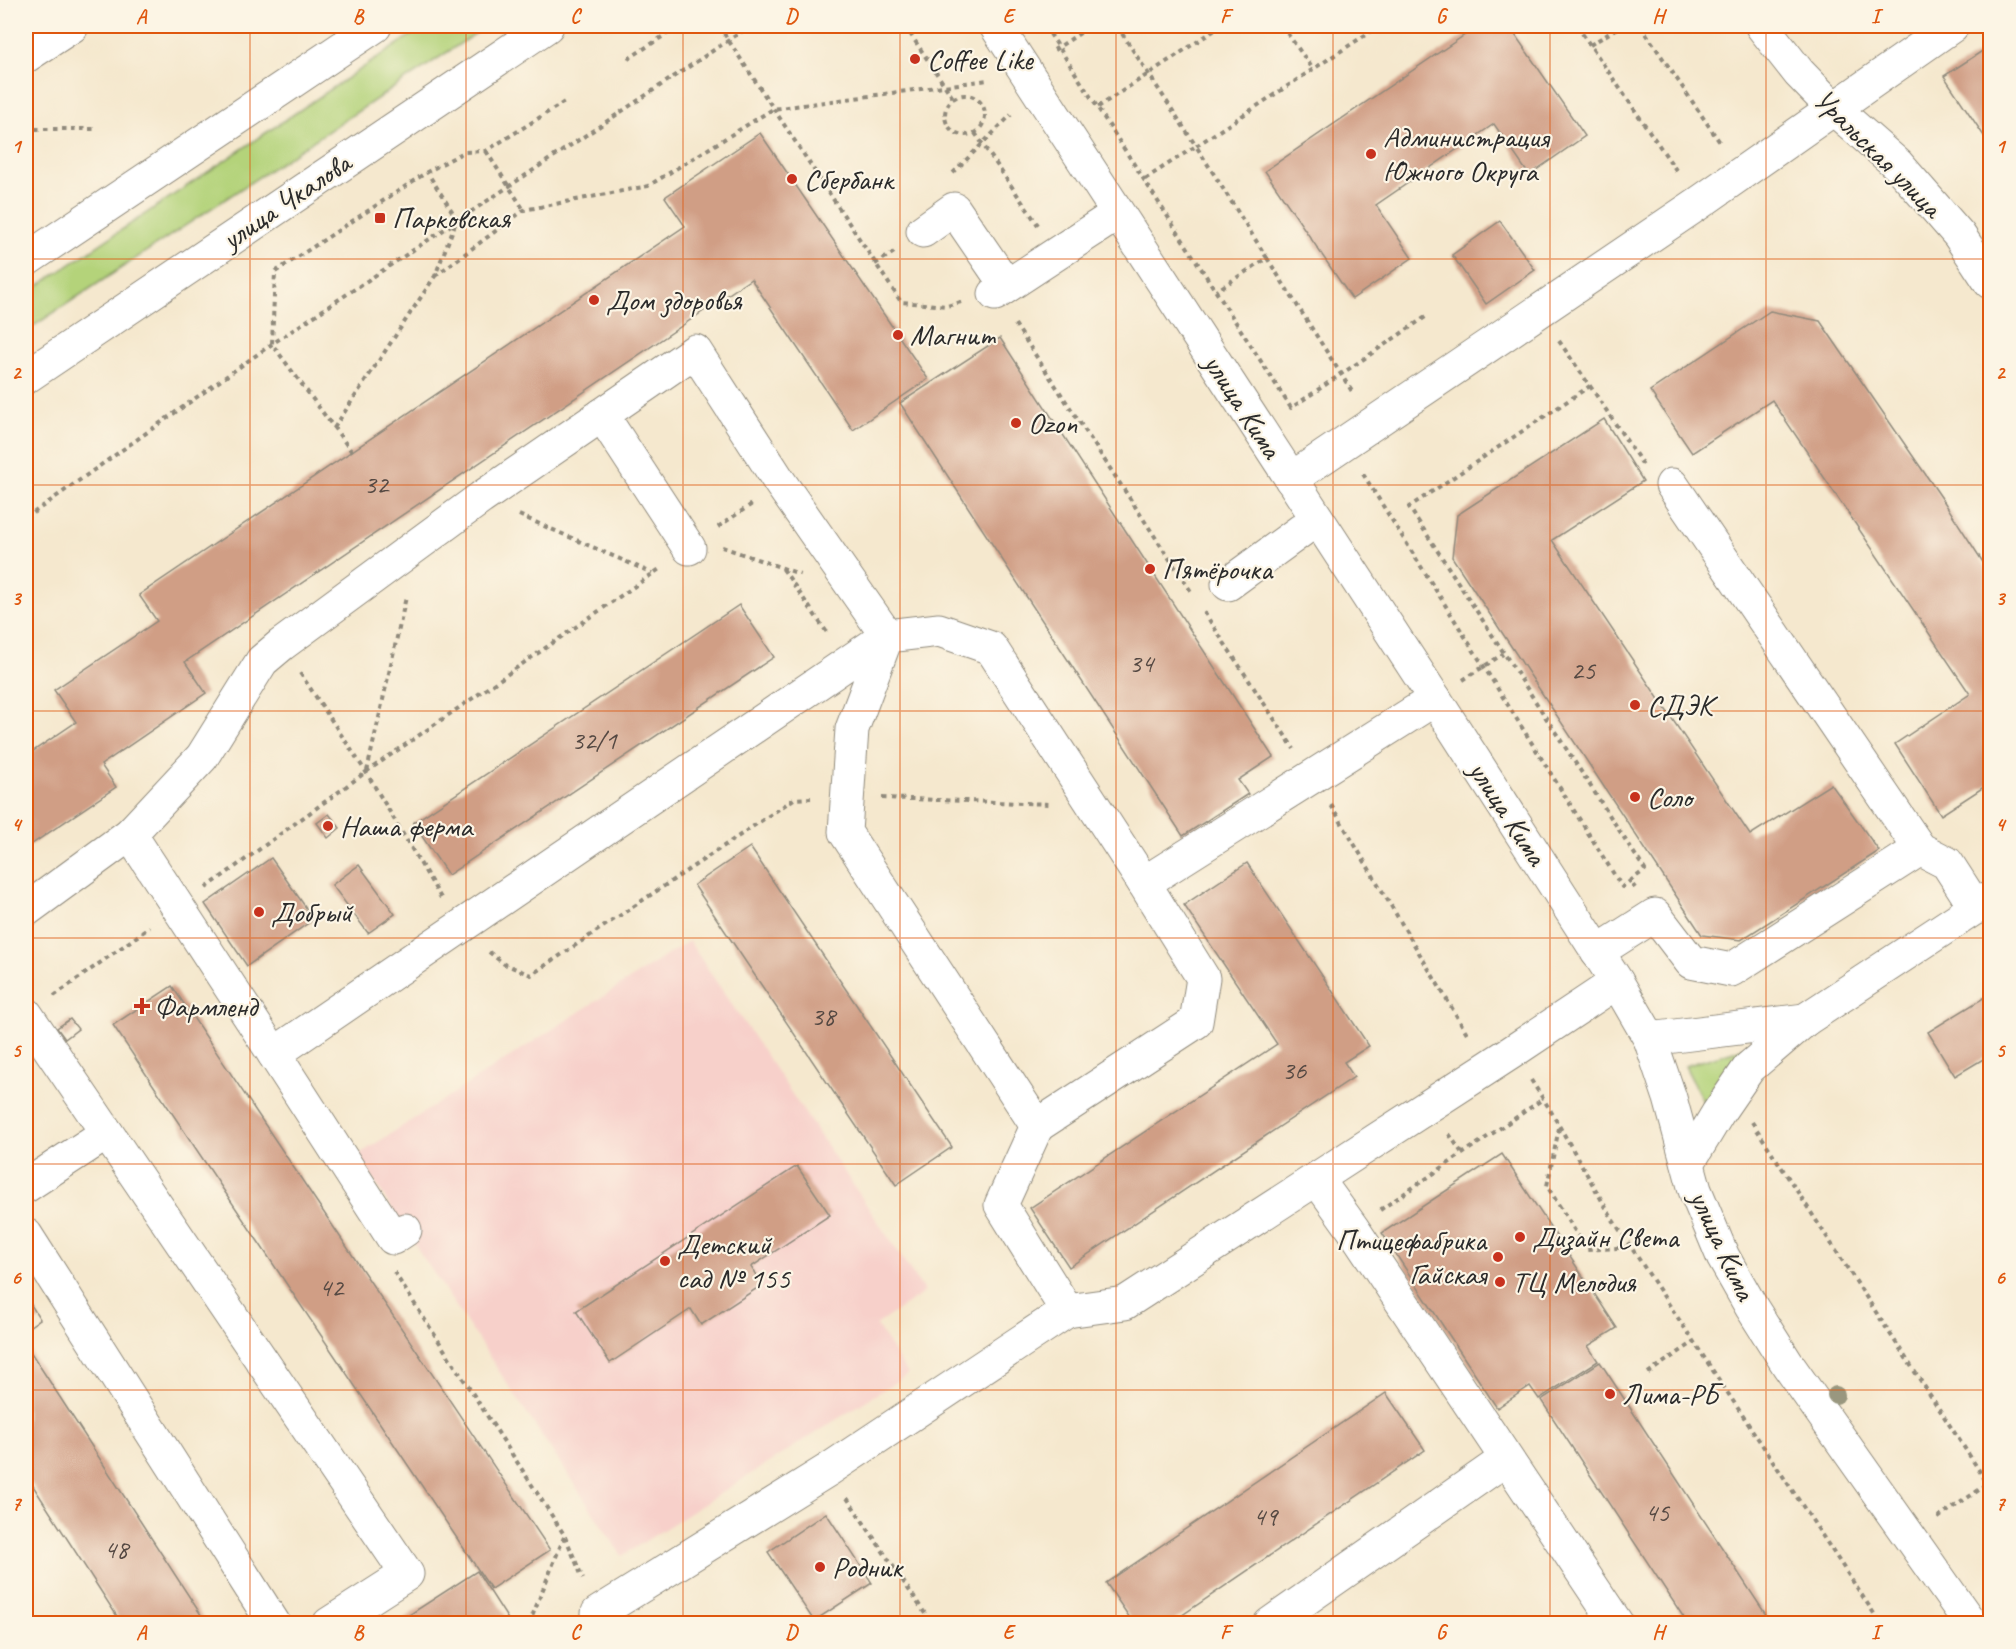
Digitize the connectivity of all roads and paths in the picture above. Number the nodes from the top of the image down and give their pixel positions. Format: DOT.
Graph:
graph roads {
  1 [pos="72,26"];
  2 [pos="375,26"];
  3 [pos="547,26"];
  4 [pos="680,26"];
  5 [pos="719,26"];
  6 [pos="750,26"];
  7 [pos="905,26"];
  8 [pos="996,26"];
  9 [pos="1045,26"];
  10 [pos="1091,26"];
  11 [pos="1117,26"];
  12 [pos="1221,26"];
  13 [pos="1282,26"];
  14 [pos="1379,26"];
  15 [pos="1577,26"];
  16 [pos="1621,26"];
  17 [pos="1641,26"];
  18 [pos="1762,26"];
  19 [pos="1952,26"];
  20 [pos="728,40"];
  21 [pos="1590,45"];
  22 [pos="1058,46"];
  23 [pos="26,57"];
  24 [pos="628,59"];
  25 [pos="1313,69"];
  26 [pos="1148,73"];
  27 [pos="1032,79"];
  28 [pos="945,85"];
  29 [pos="953,98"];
  30 [pos="566,101"];
  31 [pos="1098,107"];
  32 [pos="1833,108"];
  33 [pos="773,109"];
  34 [pos="26,129"];
  35 [pos="97,129"];
  36 [pos="975,134"];
  37 [pos="981,143"];
  38 [pos="1196,146"];
  39 [pos="486,151"];
  40 [pos="427,172"];
  41 [pos="1740,174"];
  42 [pos="1145,179"];
  43 [pos="508,186"];
  44 [pos="1699,203"];
  45 [pos="954,209"];
  46 [pos="524,210"];
  47 [pos="1117,214"];
  48 [pos="457,219"];
  49 [pos="912,239"];
  50 [pos="1058,252"];
  51 [pos="26,260"];
  52 [pos="875,264"];
  53 [pos="435,276"];
  54 [pos="1990,282"];
  55 [pos="1001,289"];
  56 [pos="1216,291"];
  57 [pos="1428,316"];
  58 [pos="1554,334"];
  59 [pos="272,344"];
  60 [pos="26,377"];
  61 [pos="1590,386"];
  62 [pos="602,415"];
  63 [pos="334,428"];
  64 [pos="352,452"];
  65 [pos="1360,470"];
  66 [pos="1291,479"];
  67 [pos="781,484"];
  68 [pos="1672,485"];
  69 [pos="481,498"];
  70 [pos="26,518"];
  71 [pos="1317,519"];
  72 [pos="419,543"];
  73 [pos="695,544"];
  74 [pos="783,568"];
  75 [pos="653,574"];
  76 [pos="804,576"];
  77 [pos="1228,584"];
  78 [pos="1194,595"];
  79 [pos="1200,605"];
  80 [pos="887,636"];
  81 [pos="281,645"];
  82 [pos="1503,654"];
  83 [pos="848,663"];
  84 [pos="1483,667"];
  85 [pos="1435,699"];
  86 [pos="1300,758"];
  87 [pos="366,772"];
  88 [pos="1329,802"];
  89 [pos="130,834"];
  90 [pos="1920,849"];
  91 [pos="688,870"];
  92 [pos="1630,881"];
  93 [pos="1144,883"];
  94 [pos="1983,903"];
  95 [pos="179,907"];
  96 [pos="26,909"];
  97 [pos="1655,915"];
  98 [pos="459,928"];
  99 [pos="1597,952"];
  100 [pos="1617,982"];
  101 [pos="26,1015"];
  102 [pos="1805,1020"];
  103 [pos="1468,1035"];
  104 [pos="1650,1039"];
  105 [pos="274,1054"];
  106 [pos="1530,1079"];
  107 [pos="1732,1092"];
  108 [pos="1543,1099"];
  109 [pos="1037,1126"];
  110 [pos="1560,1127"];
  111 [pos="107,1133"];
  112 [pos="1688,1163"];
  113 [pos="1317,1179"];
  114 [pos="26,1186"];
  115 [pos="1353,1229"];
  116 [pos="405,1230"];
  117 [pos="26,1235"];
  118 [pos="1631,1247"];
  119 [pos="1067,1311"];
  120 [pos="1694,1342"];
  121 [pos="1648,1373"];
  122 [pos="1506,1459"];
  123 [pos="828,1470"];
  124 [pos="1990,1484"];
  125 [pos="565,1536"];
  126 [pos="1911,1537"];
  127 [pos="592,1620"];
  128 [pos="274,1623"];
  129 [pos="329,1623"];
  130 [pos="529,1623"];
  131 [pos="932,1623"];
  132 [pos="1270,1623"];
  133 [pos="1617,1623"];
  134 [pos="1881,1623"];
  135 [pos="1971,1623"];
  1 -- 23 [label="street"];
  2 -- 51 [label="street"];
  3 -- 60 [label="street, улица Чкалова"];
  4 -- 24 [label="path"];
  5 -- 20 [label="path"];
  6 -- 20 [label="path"];
  7 -- 28 [label="path"];
  8 -- 27 [label="street, улица Кима"];
  9 -- 22 [label="path"];
  10 -- 22 [label="path"];
  11 -- 26 [label="path"];
  12 -- 26 [label="path"];
  13 -- 25 [label="path"];
  14 -- 25 [label="path"];
  15 -- 21 [label="path"];
  16 -- 21 [label="path"];
  17 -- 41 [label="path"];
  18 -- 32 [label="street, Уральская улица"];
  19 -- 32 [label="street"];
  20 -- 33 [label="path"];
  20 -- 43 [label="path"];
  21 -- 44 [label="path"];
  22 -- 31 [label="path"];
  25 -- 38 [label="path"];
  26 -- 31 [label="path"];
  26 -- 38 [label="path"];
  27 -- 28 [label="path"];
  27 -- 37 [label="path"];
  27 -- 47 [label="street, улица Кима"];
  28 -- 29 [label="path"];
  28 -- 33 [label="path"];
  29 -- 36 [label="path"];
  29 -- 36 [label="path"];
  30 -- 39 [label="path"];
  31 -- 42 [label="path"];
  32 -- 41 [label="street"];
  32 -- 54 [label="street, Уральская улица"];
  33 -- 46 [label="path"];
  33 -- 52 [label="path"];
  34 -- 35 [label="path"];
  36 -- 37 [label="path"];
  37 -- 45 [label="path"];
  37 -- 50 [label="path"];
  38 -- 42 [label="path"];
  38 -- 56 [label="path"];
  39 -- 40 [label="path"];
  39 -- 43 [label="path"];
  40 -- 48 [label="path"];
  40 -- 59 [label="path"];
  41 -- 44 [label="street"];
  42 -- 56 [label="path"];
  43 -- 46 [label="path"];
  43 -- 48 [label="path"];
  44 -- 66 [label="street"];
  45 -- 49 [label="street"];
  45 -- 55 [label="street"];
  46 -- 53 [label="path"];
  47 -- 50 [label="street"];
  47 -- 66 [label="street, улица Кима"];
  48 -- 53 [label="path"];
  48 -- 59 [label="path"];
  49 -- 52 [label="path"];
  50 -- 55 [label="street"];
  52 -- 55 [label="path"];
  53 -- 63 [label="path"];
  55 -- 78 [label="path"];
  56 -- 57 [label="path"];
  58 -- 61 [label="path"];
  59 -- 63 [label="path"];
  59 -- 70 [label="path"];
  61 -- 68 [label="path"];
  61 -- 82 [label="path"];
  62 -- 67 [label="street"];
  62 -- 69 [label="street"];
  62 -- 73 [label="street"];
  63 -- 64 [label="path"];
  65 -- 84 [label="path"];
  66 -- 71 [label="street, улица Кима"];
  67 -- 73 [label="path"];
  67 -- 80 [label="street"];
  68 -- 90 [label="street"];
  69 -- 72 [label="street"];
  69 -- 75 [label="path"];
  71 -- 77 [label="street"];
  71 -- 85 [label="street, улица Кима"];
  72 -- 81 [label="street"];
  72 -- 87 [label="path"];
  73 -- 74 [label="path"];
  73 -- 75 [label="path"];
  74 -- 76 [label="path"];
  74 -- 83 [label="path"];
  75 -- 87 [label="path"];
  79 -- 86 [label="path"];
  80 -- 83 [label="street"];
  80 -- 93 [label="street"];
  80 -- 109 [label="street"];
  81 -- 87 [label="path"];
  81 -- 89 [label="street"];
  82 -- 84 [label="path"];
  82 -- 92 [label="path"];
  83 -- 98 [label="street"];
  84 -- 92 [label="path"];
  85 -- 93 [label="street"];
  85 -- 99 [label="street, улица Кима"];
  87 -- 95 [label="path"];
  87 -- 98 [label="path"];
  88 -- 103 [label="path"];
  89 -- 95 [label="street"];
  89 -- 96 [label="street"];
  90 -- 94 [label="street"];
  90 -- 97 [label="street"];
  91 -- 98 [label="path"];
  92 -- 97 [label="path"];
  93 -- 109 [label="street"];
  94 -- 102 [label="street"];
  95 -- 101 [label="path"];
  95 -- 105 [label="street"];
  97 -- 99 [label="street"];
  98 -- 105 [label="street"];
  99 -- 100 [label="street, улица Кима"];
  100 -- 104 [label="street, улица Кима"];
  100 -- 113 [label="street"];
  101 -- 111 [label="street"];
  102 -- 104 [label="street"];
  102 -- 107 [label="street"];
  104 -- 112 [label="street, улица Кима"];
  105 -- 116 [label="street"];
  106 -- 108 [label="path"];
  107 -- 112 [label="street"];
  107 -- 124 [label="path"];
  108 -- 110 [label="path"];
  108 -- 115 [label="path"];
  109 -- 119 [label="street"];
  110 -- 118 [label="path"];
  110 -- 118 [label="path"];
  111 -- 114 [label="street"];
  111 -- 129 [label="street"];
  112 -- 126 [label="street, улица Кима"];
  113 -- 115 [label="street"];
  113 -- 119 [label="street"];
  115 -- 122 [label="street"];
  117 -- 128 [label="street"];
  118 -- 120 [label="path"];
  119 -- 123 [label="street"];
  120 -- 121 [label="path"];
  120 -- 134 [label="path"];
  122 -- 132 [label="street"];
  122 -- 133 [label="street"];
  123 -- 127 [label="street"];
  123 -- 131 [label="path"];
  124 -- 126 [label="path"];
  125 -- 130 [label="path"];
  126 -- 135 [label="street, улица Кима"];
}
